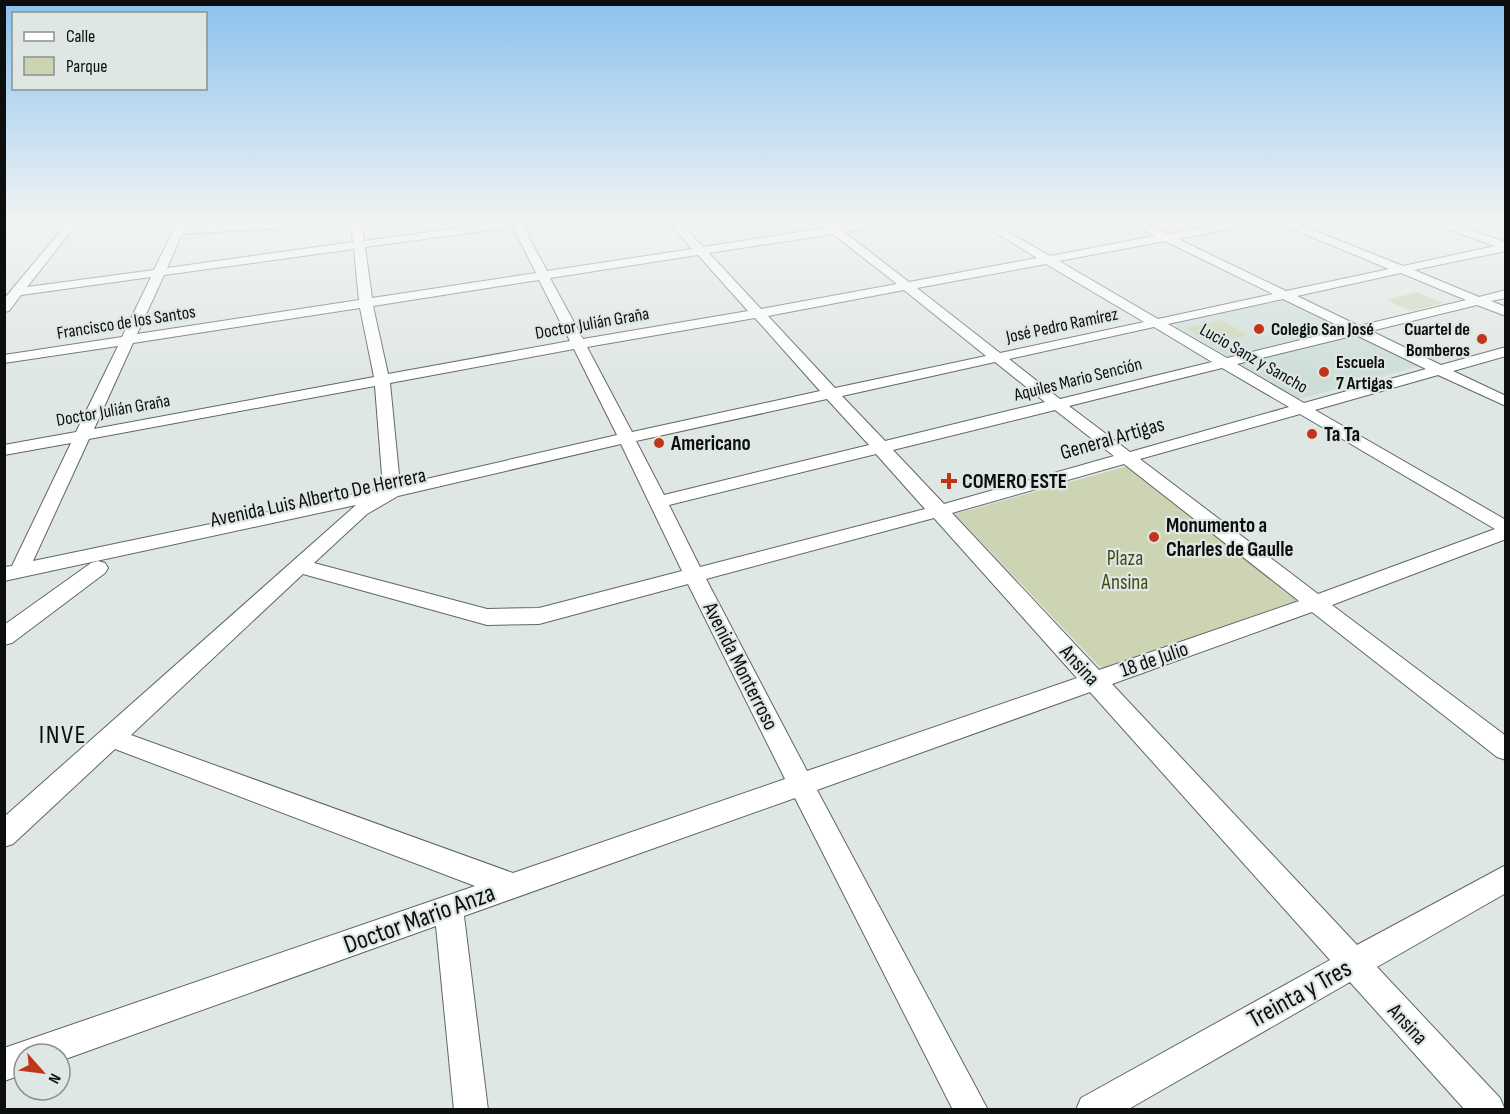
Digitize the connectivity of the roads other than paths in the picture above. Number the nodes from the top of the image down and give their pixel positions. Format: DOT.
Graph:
graph roads {
  1 [pos="31,273"];
  2 [pos="151,273"];
  3 [pos="158,273"];
  4 [pos="362,273"];
  5 [pos="555,273"];
  6 [pos="721,273"];
  7 [pos="889,273"];
  8 [pos="974,273"];
  9 [pos="1072,273"];
  10 [pos="1241,273"];
  11 [pos="1382,273"];
  12 [pos="1410,273"];
  13 [pos="542,275"];
  14 [pos="904,285"];
  15 [pos="16,292"];
  16 [pos="1284,294"];
  17 [pos="1506,294"];
  18 [pos="1478,300"];
  19 [pos="366,303"];
  20 [pos="4,308"];
  21 [pos="1506,312"];
  22 [pos="758,314"];
  23 [pos="1156,323"];
  24 [pos="1359,330"];
  25 [pos="126,340"];
  26 [pos="577,345"];
  27 [pos="1506,351"];
  28 [pos="998,358"];
  29 [pos="4,359"];
  30 [pos="1224,363"];
  31 [pos="1438,369"];
  32 [pos="382,380"];
  33 [pos="830,394"];
  34 [pos="1506,402"];
  35 [pos="1057,404"];
  36 [pos="1301,408"];
  37 [pos="82,436"];
  38 [pos="626,438"];
  39 [pos="879,448"];
  40 [pos="4,450"];
  41 [pos="1125,457"];
  42 [pos="639,462"];
  43 [pos="392,492"];
  44 [pos="659,502"];
  45 [pos="361,510"];
  46 [pos="938,511"];
  47 [pos="1506,530"];
  48 [pos="299,567"];
  49 [pos="98,568"];
  50 [pos="12,572"];
  51 [pos="694,574"];
  52 [pos="4,588"];
  53 [pos="1316,603"];
  54 [pos="4,637"];
  55 [pos="1094,680"];
  56 [pos="112,738"];
  57 [pos="1506,750"];
  58 [pos="802,783"];
  59 [pos="4,836"];
  60 [pos="1506,878"];
  61 [pos="510,885"];
  62 [pos="449,909"];
  63 [pos="1352,963"];
  64 [pos="69,1042"];
  65 [pos="471,1110"];
  66 [pos="971,1110"];
  67 [pos="1093,1110"];
  68 [pos="1488,1110"];
  1 -- 15 [label="street"];
  2 -- 15 [label="street"];
  3 -- 25 [label="street"];
  4 -- 19 [label="street"];
  5 -- 13 [label="street, Francisco de los Santos"];
  6 -- 22 [label="street, Ansina"];
  7 -- 14 [label="street"];
  8 -- 14 [label="street, Doctor Julián Graña"];
  9 -- 23 [label="street, Lucio Sanz y Sancho"];
  10 -- 16 [label="street"];
  11 -- 16 [label="street, José Pedro Ramírez"];
  12 -- 18 [label="street"];
  13 -- 19 [label="street, Francisco de los Santos"];
  13 -- 26 [label="street, Avenida Monterroso"];
  14 -- 22 [label="street, Doctor Julián Graña"];
  14 -- 28 [label="street"];
  15 -- 20 [label="street"];
  16 -- 23 [label="street, José Pedro Ramírez"];
  16 -- 24 [label="street"];
  17 -- 18 [label="street, Aquiles Mario Sención"];
  18 -- 21 [label="street"];
  18 -- 24 [label="street, Aquiles Mario Sención"];
  19 -- 25 [label="street, Francisco de los Santos"];
  19 -- 32 [label="street"];
  22 -- 26 [label="street, Doctor Julián Graña"];
  22 -- 33 [label="street, Ansina"];
  23 -- 28 [label="street, José Pedro Ramírez"];
  23 -- 30 [label="street, Lucio Sanz y Sancho"];
  24 -- 30 [label="street, Aquiles Mario Sención"];
  24 -- 31 [label="street"];
  25 -- 29 [label="street, Francisco de los Santos"];
  25 -- 37 [label="street"];
  26 -- 32 [label="street, Doctor Julián Graña"];
  26 -- 38 [label="street, Avenida Monterroso"];
  27 -- 31 [label="street, General Artigas"];
  28 -- 33 [label="street, José Pedro Ramírez"];
  28 -- 35 [label="street"];
  30 -- 35 [label="street, Aquiles Mario Sención"];
  30 -- 36 [label="street, Lucio Sanz y Sancho"];
  31 -- 34 [label="street"];
  31 -- 36 [label="street, General Artigas"];
  32 -- 37 [label="street, Doctor Julián Graña"];
  32 -- 43 [label="street"];
  33 -- 38 [label="street, José Pedro Ramírez"];
  33 -- 39 [label="street, Ansina"];
  35 -- 39 [label="street, Aquiles Mario Sención"];
  35 -- 41 [label="street"];
  36 -- 41 [label="street, General Artigas"];
  36 -- 47 [label="street, Lucio Sanz y Sancho"];
  37 -- 40 [label="street, Doctor Julián Graña"];
  37 -- 50 [label="street"];
  38 -- 42 [label="street, Avenida Monterroso"];
  38 -- 43 [label="street, Avenida Luis Alberto De Herrera"];
  39 -- 44 [label="street, Aquiles Mario Sención"];
  39 -- 46 [label="street, Ansina"];
  41 -- 46 [label="street, General Artigas"];
  41 -- 53 [label="street"];
  42 -- 44 [label="street, Avenida Monterroso"];
  42 -- 45 [label="street, Avenida Luis Alberto De Herrera"];
  43 -- 45 [label="street"];
  43 -- 50 [label="street, Avenida Luis Alberto De Herrera"];
  44 -- 51 [label="street, Avenida Monterroso"];
  45 -- 48 [label="street"];
  45 -- 49 [label="street, Avenida Luis Alberto De Herrera"];
  46 -- 51 [label="street, General Artigas"];
  46 -- 55 [label="street, Ansina"];
  47 -- 53 [label="street, 18 de Julio"];
  48 -- 51 [label="street, General Artigas"];
  48 -- 56 [label="street"];
  49 -- 52 [label="street, Avenida Luis Alberto De Herrera"];
  49 -- 54 [label="street"];
  51 -- 58 [label="street, Avenida Monterroso"];
  53 -- 55 [label="street, 18 de Julio"];
  53 -- 57 [label="street"];
  55 -- 58 [label="street, 18 de Julio"];
  55 -- 63 [label="street, Ansina"];
  56 -- 59 [label="street"];
  56 -- 61 [label="street"];
  58 -- 61 [label="street, Doctor Mario Anza"];
  58 -- 66 [label="street, Avenida Monterroso"];
  60 -- 63 [label="street, Treinta y Tres"];
  61 -- 62 [label="street, Doctor Mario Anza"];
  62 -- 64 [label="street, Doctor Mario Anza"];
  62 -- 65 [label="street"];
  63 -- 67 [label="street, Treinta y Tres"];
  63 -- 68 [label="street, Ansina"];
}
